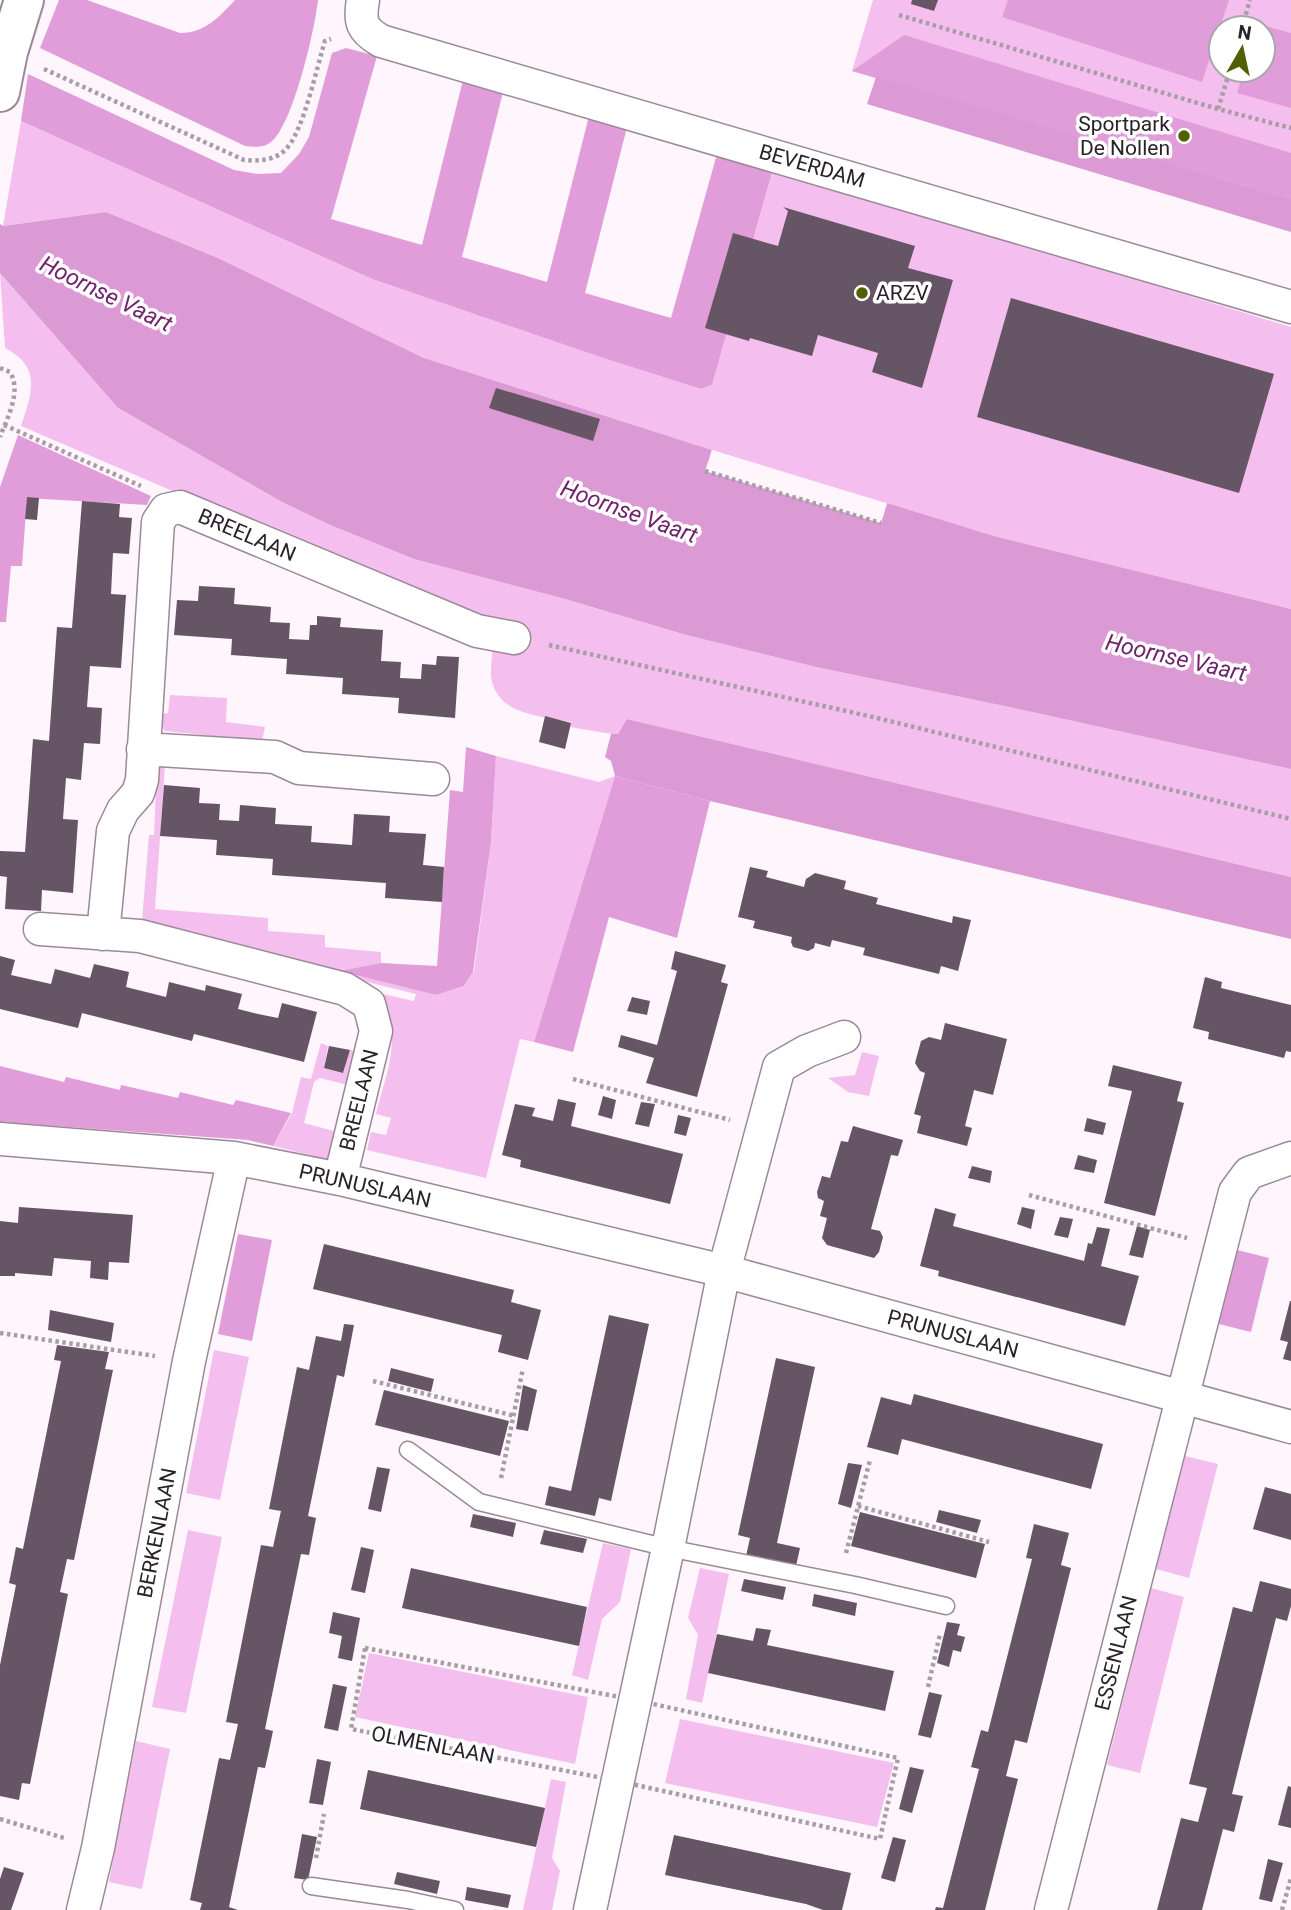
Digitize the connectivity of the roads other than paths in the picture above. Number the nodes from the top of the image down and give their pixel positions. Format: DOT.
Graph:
graph roads {
  1 [pos="24,0"];
  2 [pos="363,12"];
  3 [pos="3,70"];
  4 [pos="1291,307"];
  5 [pos="514,638"];
  6 [pos="142,749"];
  7 [pos="433,779"];
  8 [pos="40,929"];
  9 [pos="103,934"];
  10 [pos="844,1037"];
  11 [pos="0,1139"];
  12 [pos="234,1158"];
  13 [pos="1291,1158"];
  14 [pos="340,1179"];
  15 [pos="724,1271"];
  16 [pos="1182,1397"];
  17 [pos="1291,1427"];
  18 [pos="408,1450"];
  19 [pos="668,1548"];
  20 [pos="946,1606"];
  21 [pos="311,1886"];
  22 [pos="83,1910"];
  23 [pos="455,1910"];
  24 [pos="590,1910"];
  25 [pos="1051,1910"];
  1 -- 3 [label="street"];
  2 -- 4 [label="street, BEVERDAM"];
  5 -- 6 [label="street, BREELAAN"];
  6 -- 7 [label="street"];
  6 -- 9 [label="street"];
  8 -- 9 [label="street, BREELAAN"];
  9 -- 14 [label="street, BREELAAN"];
  10 -- 15 [label="street"];
  11 -- 12 [label="street, PRUNUSLAAN"];
  12 -- 14 [label="street, PRUNUSLAAN"];
  12 -- 22 [label="street, BERKENLAAN"];
  13 -- 16 [label="street"];
  14 -- 15 [label="street, PRUNUSLAAN"];
  15 -- 16 [label="street, PRUNUSLAAN"];
  15 -- 19 [label="street"];
  16 -- 17 [label="street, PRUNUSLAAN"];
  16 -- 25 [label="street, ESSENLAAN"];
  18 -- 19 [label="lane"];
  19 -- 20 [label="lane"];
  19 -- 24 [label="street"];
  21 -- 23 [label="lane"];
}
